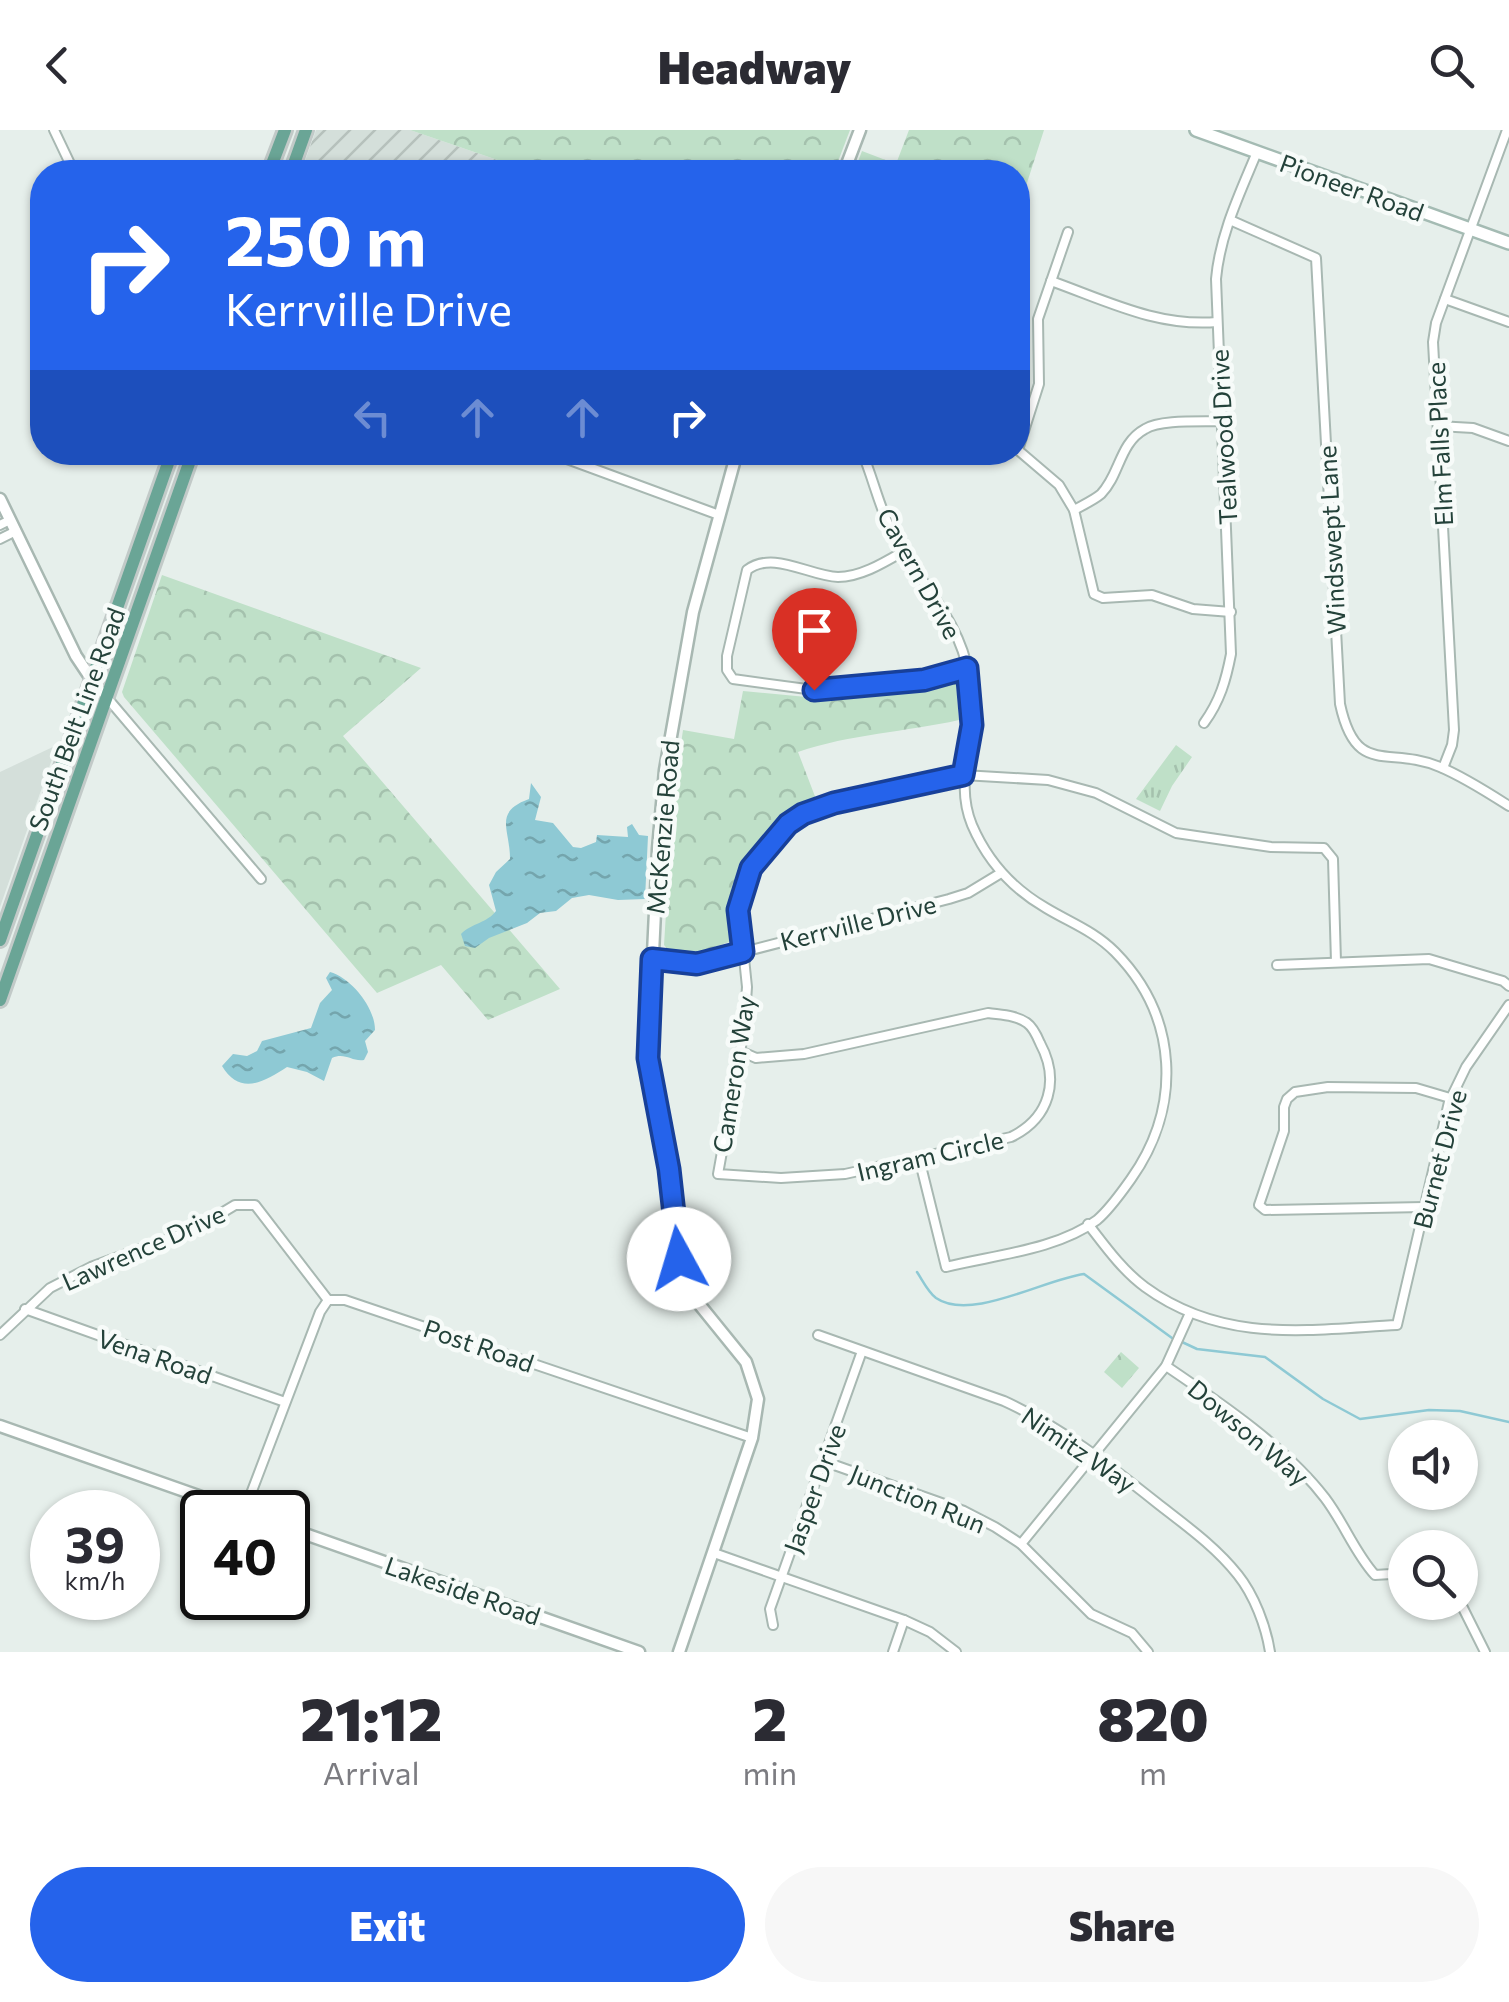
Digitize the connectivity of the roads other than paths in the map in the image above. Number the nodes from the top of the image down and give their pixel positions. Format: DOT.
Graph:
graph roads {
  1 [pos="54,130"];
  2 [pos="285,130"];
  3 [pos="306,130"];
  4 [pos="860,130"];
  5 [pos="1196,130"];
  6 [pos="1506,130"];
  7 [pos="1257,152"];
  8 [pos="275,157"];
  9 [pos="68,160"];
  10 [pos="274,160"];
  11 [pos="280,160"];
  12 [pos="295,160"];
  13 [pos="849,160"];
  14 [pos="1230,220"];
  15 [pos="1470,230"];
  16 [pos="1068,232"];
  17 [pos="1509,243"];
  18 [pos="1051,280"];
  19 [pos="1444,299"];
  20 [pos="1217,322"];
  21 [pos="1509,322"];
  22 [pos="1030,410"];
  23 [pos="1223,421"];
  24 [pos="1438,426"];
  25 [pos="1509,441"];
  26 [pos="1030,461"];
  27 [pos="167,465"];
  28 [pos="189,465"];
  29 [pos="583,465"];
  30 [pos="733,465"];
  31 [pos="867,465"];
  32 [pos="0,499"];
  33 [pos="1074,510"];
  34 [pos="719,515"];
  35 [pos="9,525"];
  36 [pos="0,539"];
  37 [pos="904,551"];
  38 [pos="1231,612"];
  39 [pos="967,668"];
  40 [pos="92,680"];
  41 [pos="108,699"];
  42 [pos="1204,724"];
  43 [pos="1443,768"];
  44 [pos="963,775"];
  45 [pos="1509,806"];
  46 [pos="1001,873"];
  47 [pos="261,879"];
  48 [pos="0,940"];
  49 [pos="743,952"];
  50 [pos="652,959"];
  51 [pos="1336,962"];
  52 [pos="1277,965"];
  53 [pos="1509,986"];
  54 [pos="0,1000"];
  55 [pos="1509,1004"];
  56 [pos="740,1051"];
  57 [pos="1450,1098"];
  58 [pos="920,1158"];
  59 [pos="718,1174"];
  60 [pos="1424,1207"];
  61 [pos="1088,1224"];
  62 [pos="328,1300"];
  63 [pos="25,1309"];
  64 [pos="1190,1313"];
  65 [pos="0,1334"];
  66 [pos="818,1335"];
  67 [pos="862,1351"];
  68 [pos="1166,1366"];
  69 [pos="285,1402"];
  70 [pos="0,1426"];
  71 [pos="752,1438"];
  72 [pos="1096,1454"];
  73 [pos="823,1461"];
  74 [pos="182,1490"];
  75 [pos="252,1490"];
  76 [pos="310,1536"];
  77 [pos="1021,1544"];
  78 [pos="714,1553"];
  79 [pos="1388,1574"];
  80 [pos="782,1577"];
  81 [pos="904,1620"];
  82 [pos="1469,1620"];
  83 [pos="773,1625"];
  84 [pos="639,1652"];
  85 [pos="679,1652"];
  86 [pos="893,1652"];
  87 [pos="956,1652"];
  88 [pos="1148,1652"];
  89 [pos="1270,1652"];
  90 [pos="1485,1652"];
  1 -- 9 [label="street"];
  2 -- 8 [label="main road"];
  3 -- 12 [label="main road"];
  4 -- 13 [label="street"];
  5 -- 7 [label="main road, Pioneer Road"];
  6 -- 15 [label="street, Elm Falls Place"];
  7 -- 14 [label="street, Tealwood Drive"];
  7 -- 15 [label="main road, Pioneer Road"];
  8 -- 10 [label="main road"];
  8 -- 11 [label="main road"];
  14 -- 20 [label="street, Tealwood Drive"];
  14 -- 43 [label="street, Windswept Lane"];
  15 -- 17 [label="main road, Pioneer Road"];
  15 -- 19 [label="street, Elm Falls Place"];
  16 -- 18 [label="street"];
  18 -- 20 [label="street"];
  18 -- 22 [label="street"];
  19 -- 21 [label="street"];
  19 -- 24 [label="street, Elm Falls Place"];
  20 -- 23 [label="street, Tealwood Drive"];
  23 -- 33 [label="street"];
  23 -- 38 [label="street, Tealwood Drive"];
  24 -- 25 [label="street"];
  24 -- 43 [label="street, Elm Falls Place"];
  26 -- 33 [label="street"];
  27 -- 40 [label="main road, South Belt Line Road"];
  28 -- 41 [label="main road, South Belt Line Road"];
  29 -- 34 [label="street"];
  30 -- 34 [label="street, McKenzie Road"];
  31 -- 37 [label="street, Cavern Drive"];
  32 -- 35 [label="street"];
  33 -- 38 [label="street"];
  34 -- 50 [label="street, McKenzie Road"];
  35 -- 36 [label="street"];
  35 -- 40 [label="street"];
  37 -- 39 [label="street, Cavern Drive"];
  37 -- 39 [label="street"];
  38 -- 42 [label="street, Tealwood Drive"];
  39 -- 44 [label="street, Cavern Drive"];
  40 -- 41 [label="street"];
  40 -- 48 [label="main road, South Belt Line Road"];
  41 -- 47 [label="street"];
  41 -- 54 [label="main road, South Belt Line Road"];
  43 -- 45 [label="street, Windswept Lane"];
  44 -- 46 [label="street, Cavern Drive"];
  44 -- 49 [label="street, Cameron Way"];
  44 -- 51 [label="street, Cameron Way"];
  46 -- 49 [label="street, Kerrville Drive"];
  46 -- 61 [label="street, Cavern Drive"];
  49 -- 50 [label="street, Kerrville Drive"];
  49 -- 56 [label="street, Cameron Way"];
  50 -- 71 [label="street, McKenzie Road"];
  51 -- 52 [label="street"];
  51 -- 53 [label="street"];
  55 -- 57 [label="street, Burnet Drive"];
  56 -- 58 [label="street, Ingram Circle"];
  56 -- 59 [label="street, Cameron Way"];
  57 -- 60 [label="street, Burnet Drive"];
  57 -- 60 [label="street"];
  58 -- 59 [label="street, Ingram Circle"];
  58 -- 61 [label="street, Cavern Drive"];
  60 -- 64 [label="street, Burnet Drive"];
  61 -- 64 [label="street"];
  62 -- 63 [label="street, Lawrence Drive"];
  62 -- 69 [label="street"];
  62 -- 71 [label="street, Post Road"];
  63 -- 65 [label="street, Lawrence Drive"];
  63 -- 69 [label="street, Vena Road"];
  64 -- 68 [label="street"];
  66 -- 67 [label="street, Nimitz Way"];
  67 -- 72 [label="street, Nimitz Way"];
  67 -- 73 [label="street, Jasper Drive"];
  68 -- 72 [label="street"];
  68 -- 79 [label="street, Dowson Way"];
  69 -- 75 [label="street"];
  70 -- 74 [label="street"];
  71 -- 78 [label="street, McKenzie Road"];
  72 -- 77 [label="street"];
  72 -- 89 [label="street, Nimitz Way"];
  73 -- 77 [label="street, Junction Run"];
  73 -- 80 [label="street, Jasper Drive"];
  76 -- 84 [label="street, Lakeside Road"];
  77 -- 88 [label="street, Junction Run"];
  78 -- 80 [label="street"];
  78 -- 85 [label="street, McKenzie Road"];
  80 -- 81 [label="street"];
  80 -- 83 [label="street, Jasper Drive"];
  81 -- 86 [label="street"];
  81 -- 87 [label="street"];
  82 -- 90 [label="street"];
}
